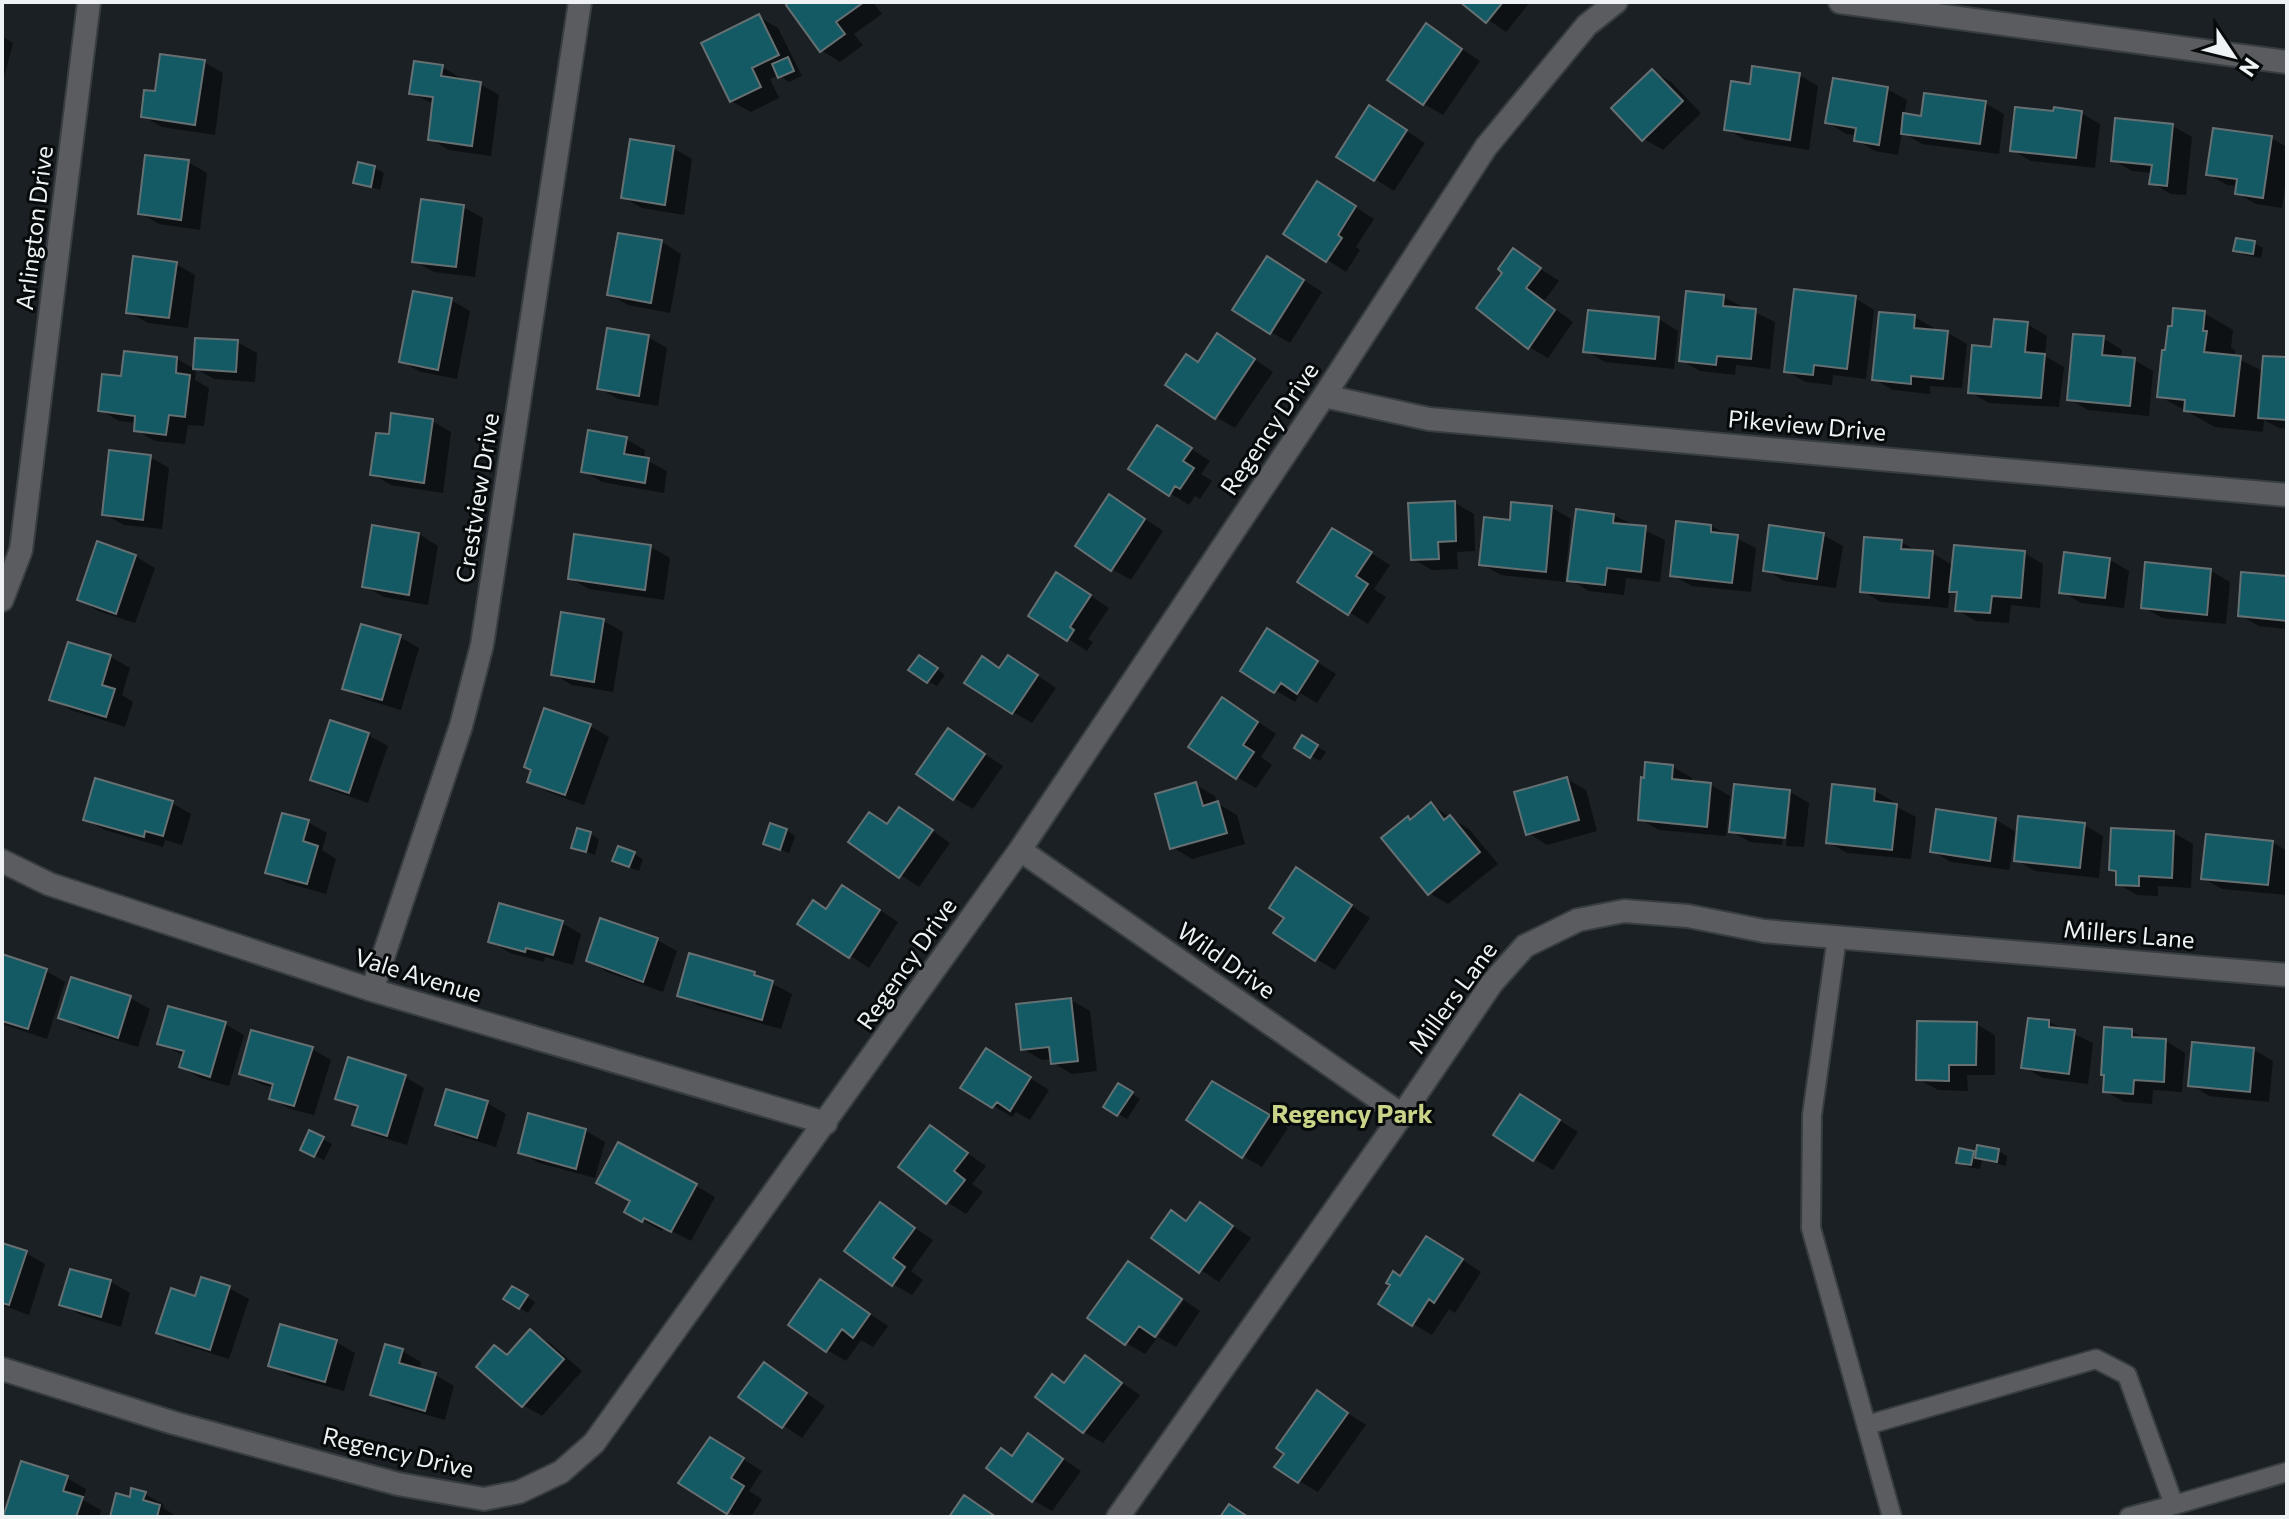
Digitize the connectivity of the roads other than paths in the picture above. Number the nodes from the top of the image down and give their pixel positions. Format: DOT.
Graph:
graph roads {
  1 [pos="89,2"];
  2 [pos="580,2"];
  3 [pos="1616,2"];
  4 [pos="1840,2"];
  5 [pos="2287,62"];
  6 [pos="1324,396"];
  7 [pos="2287,495"];
  8 [pos="2,600"];
  9 [pos="1020,850"];
  10 [pos="2,861"];
  11 [pos="1837,937"];
  12 [pos="2287,975"];
  13 [pos="372,990"];
  14 [pos="1402,1115"];
  15 [pos="826,1123"];
  16 [pos="2,1369"];
  17 [pos="1867,1425"];
  18 [pos="2287,1472"];
  19 [pos="2174,1505"];
  20 [pos="1118,1517"];
  21 [pos="1892,1517"];
  22 [pos="2129,1517"];
  1 -- 8 [label="street, Arlington Drive"];
  2 -- 13 [label="street, Crestview Drive"];
  3 -- 6 [label="street, Regency Drive"];
  4 -- 5 [label="street"];
  6 -- 7 [label="street, Pikeview Drive"];
  6 -- 9 [label="street, Regency Drive"];
  9 -- 14 [label="street, Wild Drive"];
  9 -- 15 [label="street, Regency Drive"];
  10 -- 13 [label="street, Vale Avenue"];
  11 -- 12 [label="street, Millers Lane"];
  11 -- 14 [label="street, Millers Lane"];
  11 -- 17 [label="lane"];
  13 -- 15 [label="street, Vale Avenue"];
  14 -- 20 [label="street, Millers Lane"];
  15 -- 16 [label="street, Regency Drive"];
  17 -- 19 [label="lane"];
  17 -- 21 [label="lane"];
  18 -- 19 [label="lane"];
  19 -- 22 [label="lane"];
}
